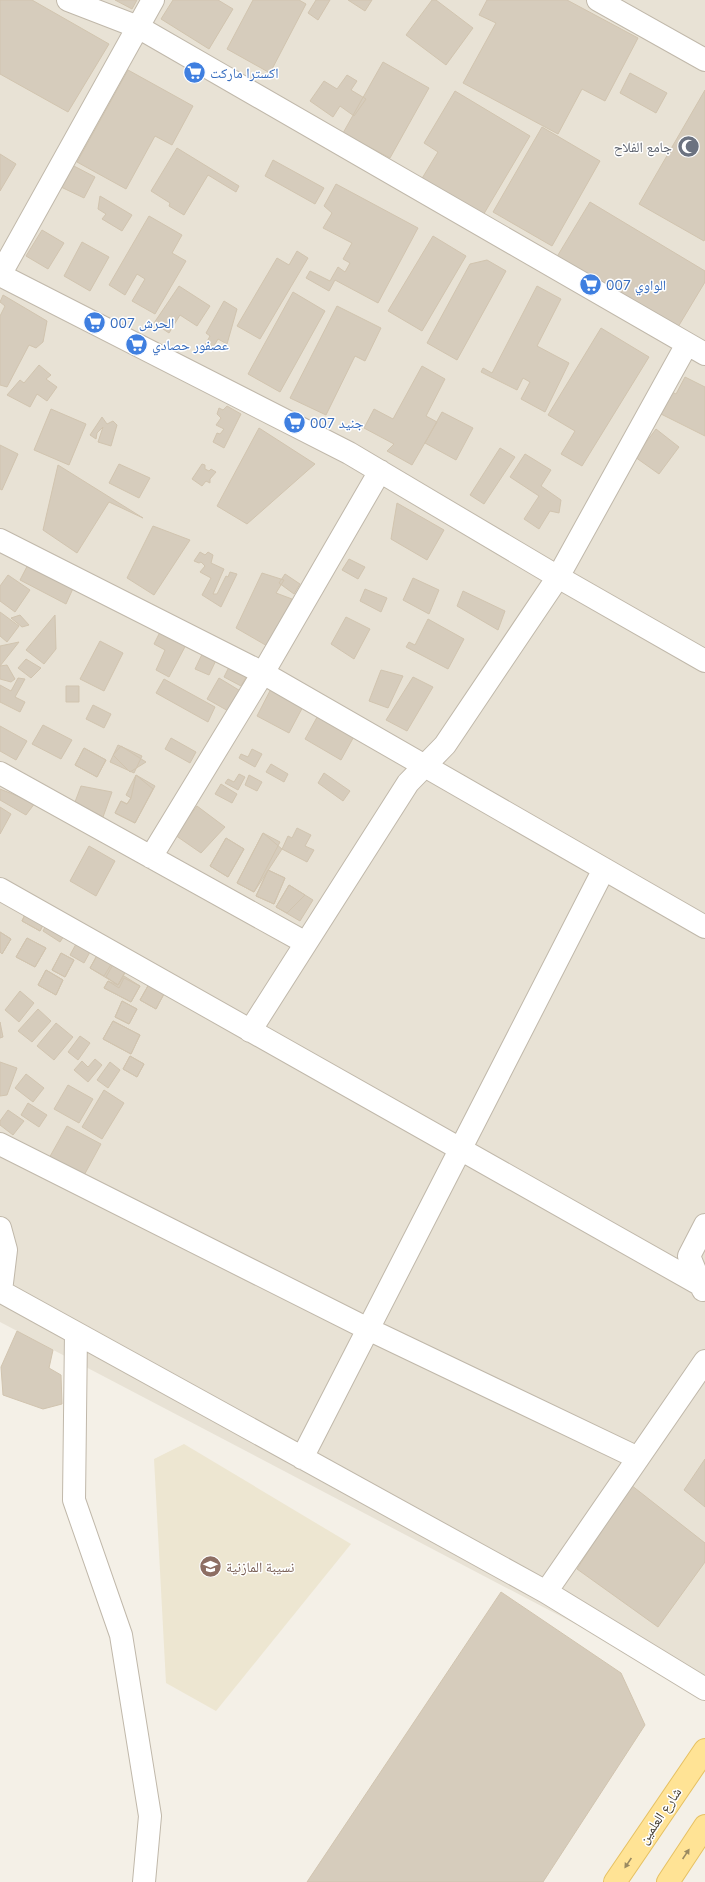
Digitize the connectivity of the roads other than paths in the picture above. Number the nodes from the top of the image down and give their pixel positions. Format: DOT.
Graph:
graph roads {
  1 [pos="68,0"];
  2 [pos="153,0"];
  3 [pos="598,0"];
  4 [pos="138,27"];
  5 [pos="702,52"];
  6 [pos="0,275"];
  7 [pos="696,349"];
  8 [pos="380,471"];
  9 [pos="0,540"];
  10 [pos="558,577"];
  11 [pos="705,661"];
  12 [pos="263,673"];
  13 [pos="426,766"];
  14 [pos="0,773"];
  15 [pos="151,857"];
  16 [pos="604,869"];
  17 [pos="0,889"];
  18 [pos="705,927"];
  19 [pos="306,944"];
  20 [pos="250,1031"];
  21 [pos="0,1144"];
  22 [pos="460,1149"];
  23 [pos="705,1225"];
  24 [pos="0,1228"];
  25 [pos="703,1290"];
  26 [pos="0,1291"];
  27 [pos="368,1329"];
  28 [pos="76,1332"];
  29 [pos="705,1361"];
  30 [pos="302,1458"];
  31 [pos="638,1458"];
  32 [pos="546,1592"];
  33 [pos="705,1689"];
  34 [pos="705,1750"];
  35 [pos="705,1826"];
  36 [pos="144,1882"];
  37 [pos="615,1882"];
  38 [pos="668,1882"];
  1 -- 4 [label="street"];
  2 -- 4 [label="street"];
  3 -- 5 [label="street"];
  4 -- 6 [label="street"];
  4 -- 7 [label="street"];
  6 -- 8 [label="street"];
  7 -- 10 [label="street"];
  8 -- 10 [label="street"];
  8 -- 12 [label="street"];
  9 -- 12 [label="street"];
  10 -- 11 [label="street"];
  10 -- 13 [label="street"];
  12 -- 13 [label="street"];
  12 -- 15 [label="street"];
  13 -- 16 [label="street"];
  13 -- 19 [label="street"];
  14 -- 15 [label="street"];
  15 -- 19 [label="street"];
  16 -- 18 [label="street"];
  16 -- 22 [label="street"];
  17 -- 20 [label="street"];
  19 -- 20 [label="street"];
  20 -- 22 [label="street"];
  21 -- 27 [label="street"];
  22 -- 25 [label="street"];
  22 -- 27 [label="street"];
  23 -- 25 [label="street"];
  24 -- 26 [label="street"];
  26 -- 28 [label="street"];
  27 -- 30 [label="street"];
  27 -- 31 [label="street"];
  28 -- 30 [label="street"];
  28 -- 36 [label="street"];
  29 -- 31 [label="street"];
  30 -- 32 [label="street"];
  31 -- 32 [label="street"];
  32 -- 33 [label="street"];
  34 -- 37 [label="main road, شارع العلمين, one-way"];
  38 -- 35 [label="main road, one-way"];
}
